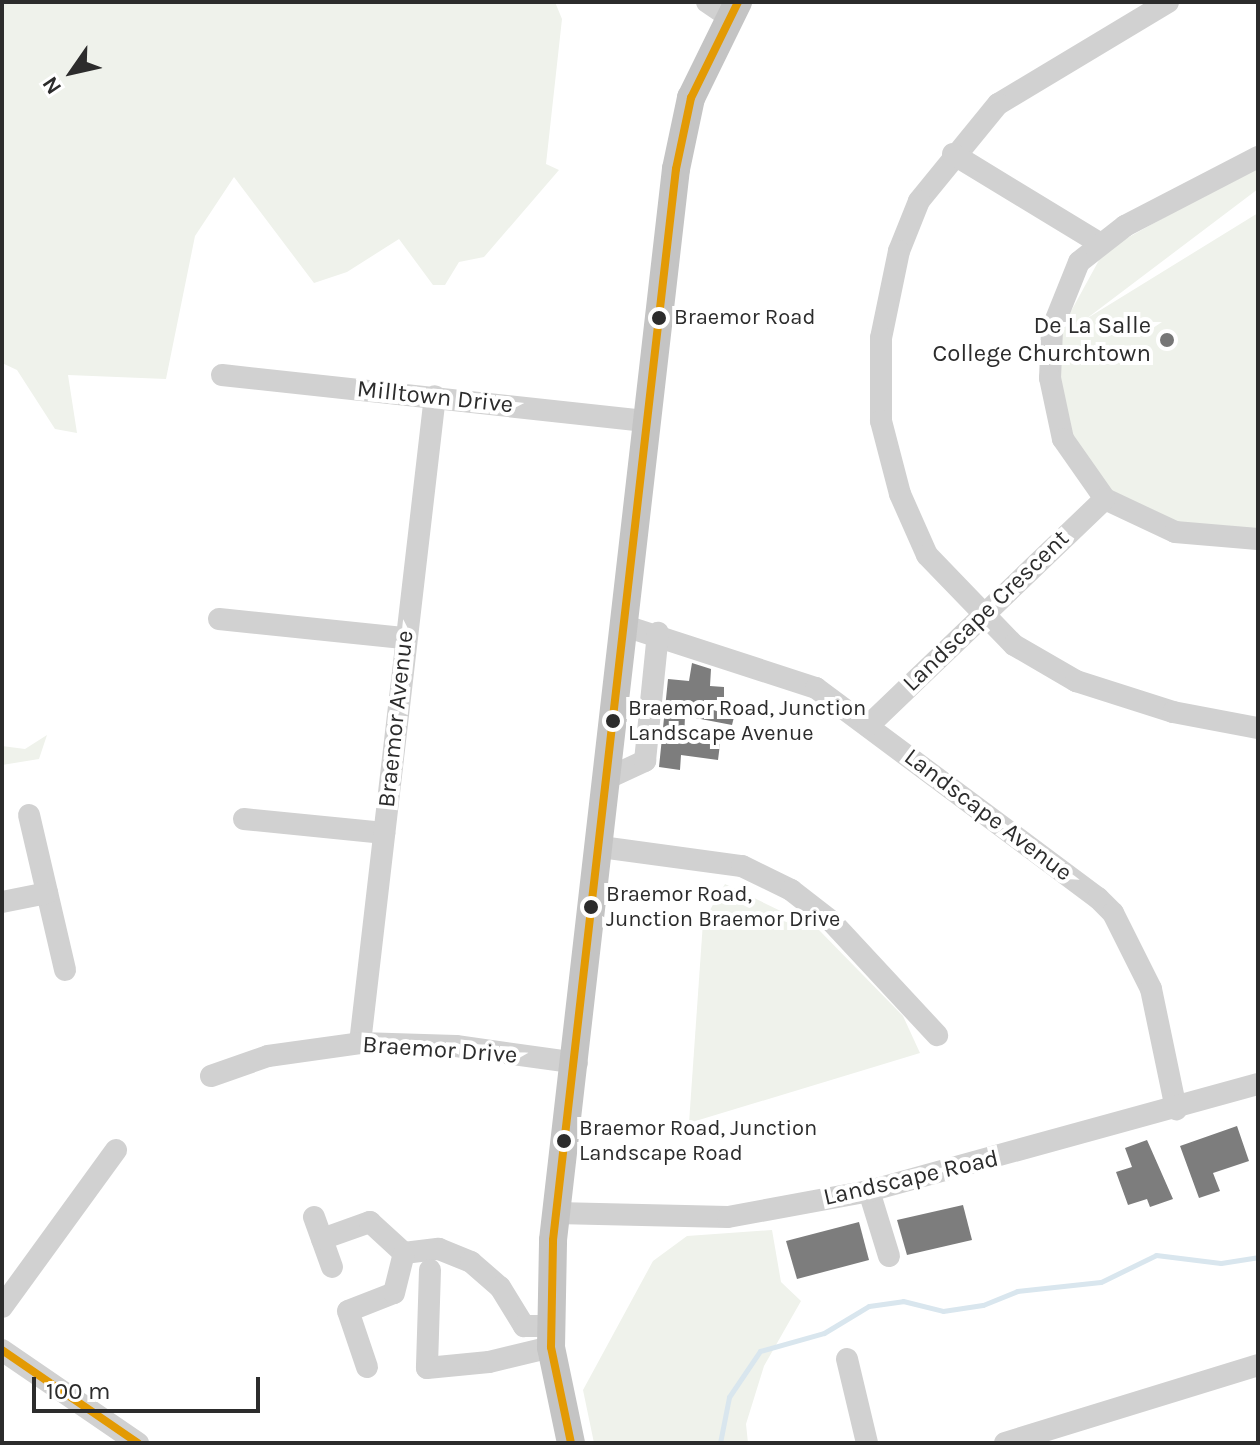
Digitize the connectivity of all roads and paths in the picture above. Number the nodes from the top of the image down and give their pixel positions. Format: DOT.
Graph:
graph roads {
  1 [pos="1168,2"];
  2 [pos="725,7"];
  3 [pos="953,154"];
  4 [pos="1258,157"];
  5 [pos="1098,242"];
  6 [pos="222,375"];
  7 [pos="435,396"];
  8 [pos="648,421"];
  9 [pos="1105,499"];
  10 [pos="1258,539"];
  11 [pos="982,615"];
  12 [pos="219,619"];
  13 [pos="625,626"];
  14 [pos="658,633"];
  15 [pos="403,638"];
  16 [pos="868,726"];
  17 [pos="1258,728"];
  18 [pos="608,778"];
  19 [pos="29,815"];
  20 [pos="244,819"];
  21 [pos="384,833"];
  22 [pos="601,847"];
  23 [pos="47,893"];
  24 [pos="2,902"];
  25 [pos="65,970"];
  26 [pos="937,1035"];
  27 [pos="360,1043"];
  28 [pos="577,1063"];
  29 [pos="211,1076"];
  30 [pos="1258,1084"];
  31 [pos="1176,1109"];
  32 [pos="116,1150"];
  33 [pos="869,1191"];
  34 [pos="556,1213"];
  35 [pos="314,1217"];
  36 [pos="322,1239"];
  37 [pos="404,1253"];
  38 [pos="889,1256"];
  39 [pos="332,1267"];
  40 [pos="430,1270"];
  41 [pos="2,1307"];
  42 [pos="551,1336"];
  43 [pos="2,1350"];
  44 [pos="847,1359"];
  45 [pos="1258,1365"];
  46 [pos="367,1367"];
  47 [pos="138,1443"];
  48 [pos="571,1443"];
  49 [pos="867,1443"];
  50 [pos="1005,1443"];
  1 -- 3 [label="street"];
  2 -- 8 [label="main road"];
  3 -- 5 [label="street"];
  3 -- 11 [label="street"];
  4 -- 5 [label="street"];
  5 -- 9 [label="street"];
  6 -- 7 [label="street, Milltown Drive"];
  7 -- 8 [label="street, Milltown Drive"];
  7 -- 15 [label="street, Braemor Avenue"];
  8 -- 13 [label="main road"];
  9 -- 10 [label="street"];
  9 -- 11 [label="street, Landscape Crescent"];
  11 -- 16 [label="street, Landscape Crescent"];
  11 -- 17 [label="street"];
  12 -- 15 [label="street"];
  13 -- 14 [label="street, Landscape Avenue"];
  13 -- 18 [label="main road"];
  14 -- 16 [label="street, Landscape Avenue"];
  14 -- 18 [label="street"];
  15 -- 21 [label="street, Braemor Avenue"];
  16 -- 31 [label="street, Landscape Avenue"];
  18 -- 22 [label="main road"];
  19 -- 23 [label="street"];
  20 -- 21 [label="street"];
  21 -- 27 [label="street, Braemor Avenue"];
  22 -- 26 [label="street"];
  22 -- 28 [label="main road"];
  23 -- 24 [label="street"];
  23 -- 25 [label="street"];
  27 -- 28 [label="street, Braemor Drive"];
  27 -- 29 [label="street, Braemor Drive"];
  28 -- 34 [label="main road"];
  30 -- 31 [label="street, Landscape Road"];
  31 -- 33 [label="street, Landscape Road"];
  32 -- 41 [label="street"];
  33 -- 34 [label="street, Landscape Road"];
  33 -- 38 [label="street"];
  34 -- 42 [label="main road"];
  35 -- 36 [label="street"];
  36 -- 37 [label="street"];
  36 -- 39 [label="street"];
  37 -- 42 [label="street"];
  37 -- 46 [label="street"];
  40 -- 42 [label="street"];
  42 -- 48 [label="main road"];
  43 -- 47 [label="street"];
  44 -- 49 [label="street"];
  45 -- 50 [label="street"];
}
